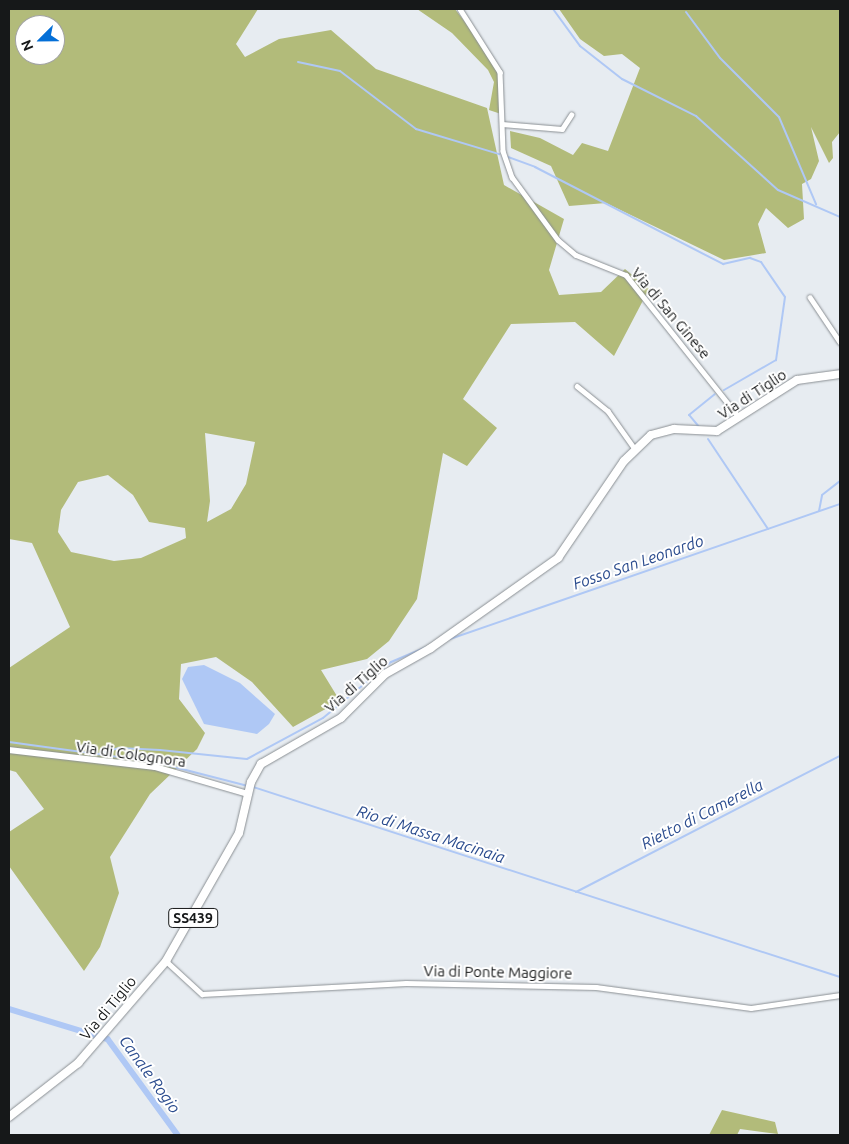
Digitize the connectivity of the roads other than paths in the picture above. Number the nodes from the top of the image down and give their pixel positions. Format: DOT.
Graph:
graph roads {
  1 [pos="460,9"];
  2 [pos="571,115"];
  3 [pos="502,124"];
  4 [pos="810,298"];
  5 [pos="840,342"];
  6 [pos="840,374"];
  7 [pos="577,386"];
  8 [pos="740,418"];
  9 [pos="636,449"];
  10 [pos="9,750"];
  11 [pos="249,789"];
  12 [pos="166,961"];
  13 [pos="840,995"];
  14 [pos="9,1117"];
  1 -- 3 [label="street, Via di San Ginese"];
  2 -- 3 [label="street"];
  3 -- 8 [label="street, Via di San Ginese"];
  4 -- 5 [label="street"];
  6 -- 8 [label="main road, Via di Tiglio / SS439"];
  7 -- 9 [label="street"];
  8 -- 9 [label="main road, Via di Tiglio / SS439"];
  9 -- 11 [label="main road, Via di Tiglio / SS439"];
  10 -- 11 [label="street, Via di Colognora"];
  11 -- 12 [label="main road, Via di Tiglio / SS439"];
  12 -- 13 [label="street, Via di Ponte Maggiore"];
  12 -- 14 [label="main road, Via di Tiglio / SS439"];
}
